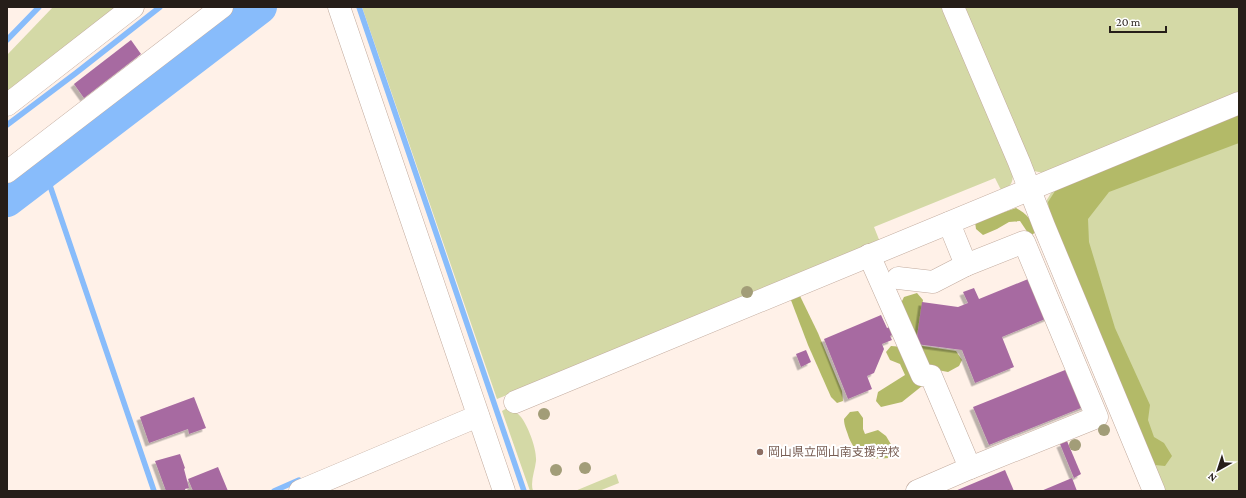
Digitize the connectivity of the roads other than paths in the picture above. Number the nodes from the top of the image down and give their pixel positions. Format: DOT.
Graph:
graph roads {
  1 [pos="132,7"];
  2 [pos="222,7"];
  3 [pos="339,7"];
  4 [pos="953,7"];
  5 [pos="1239,103"];
  6 [pos="7,105"];
  7 [pos="7,172"];
  8 [pos="1030,190"];
  9 [pos="949,223"];
  10 [pos="869,255"];
  11 [pos="966,265"];
  12 [pos="898,278"];
  13 [pos="515,402"];
  14 [pos="478,416"];
  15 [pos="970,468"];
  16 [pos="300,491"];
  17 [pos="504,491"];
  18 [pos="917,491"];
  19 [pos="1154,491"];
  1 -- 6 [label="street"];
  2 -- 7 [label="street"];
  3 -- 14 [label="street"];
  4 -- 8 [label="street"];
  5 -- 8 [label="street"];
  8 -- 9 [label="street"];
  8 -- 19 [label="street"];
  9 -- 10 [label="street"];
  9 -- 11 [label="street"];
  10 -- 13 [label="street"];
  10 -- 15 [label="street"];
  11 -- 12 [label="street"];
  11 -- 15 [label="street"];
  14 -- 16 [label="street"];
  14 -- 17 [label="street"];
  15 -- 18 [label="street"];
}
